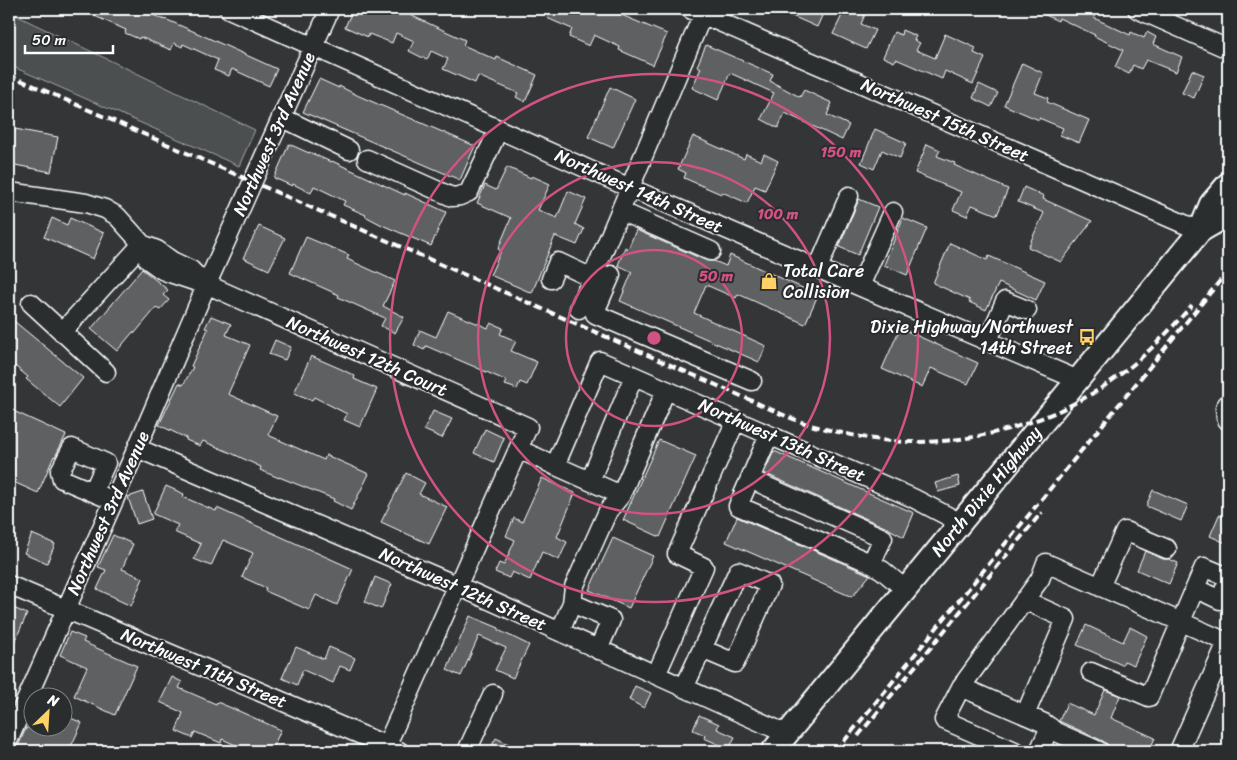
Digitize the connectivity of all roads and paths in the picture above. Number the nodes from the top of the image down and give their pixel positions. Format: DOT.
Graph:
graph roads {
  1 [pos="229,9"];
  2 [pos="330,9"];
  3 [pos="1138,9"];
  4 [pos="699,11"];
  5 [pos="313,46"];
  6 [pos="1228,49"];
  7 [pos="281,117"];
  8 [pos="499,129"];
  9 [pos="349,150"];
  10 [pos="367,160"];
  11 [pos="1228,184"];
  12 [pos="630,188"];
  13 [pos="9,192"];
  14 [pos="849,196"];
  15 [pos="620,211"];
  16 [pos="893,212"];
  17 [pos="1228,213"];
  18 [pos="1200,231"];
  19 [pos="142,244"];
  20 [pos="711,251"];
  21 [pos="818,268"];
  22 [pos="611,275"];
  23 [pos="592,278"];
  24 [pos="551,279"];
  25 [pos="206,286"];
  26 [pos="860,286"];
  27 [pos="31,303"];
  28 [pos="587,304"];
  29 [pos="1027,310"];
  30 [pos="62,332"];
  31 [pos="988,341"];
  32 [pos="106,372"];
  33 [pos="634,376"];
  34 [pos="1078,380"];
  35 [pos="752,381"];
  36 [pos="666,390"];
  37 [pos="1228,403"];
  38 [pos="736,420"];
  39 [pos="1228,421"];
  40 [pos="769,435"];
  41 [pos="137,448"];
  42 [pos="518,449"];
  43 [pos="555,466"];
  44 [pos="750,478"];
  45 [pos="590,481"];
  46 [pos="93,492"];
  47 [pos="621,495"];
  48 [pos="114,501"];
  49 [pos="960,523"];
  50 [pos="1168,549"];
  51 [pos="872,564"];
  52 [pos="1228,579"];
  53 [pos="9,585"];
  54 [pos="458,586"];
  55 [pos="1100,586"];
  56 [pos="1194,588"];
  57 [pos="906,590"];
  58 [pos="1024,600"];
  59 [pos="572,603"];
  60 [pos="66,610"];
  61 [pos="1180,622"];
  62 [pos="560,632"];
  63 [pos="1228,641"];
  64 [pos="702,649"];
  65 [pos="598,650"];
  66 [pos="1091,672"];
  67 [pos="656,675"];
  68 [pos="961,687"];
  69 [pos="684,688"];
  70 [pos="493,694"];
  71 [pos="1025,715"];
  72 [pos="1050,727"];
  73 [pos="787,734"];
  74 [pos="9,739"];
  75 [pos="390,749"];
  76 [pos="467,751"];
  77 [pos="773,751"];
  78 [pos="1015,751"];
  79 [pos="1039,751"];
  80 [pos="1099,751"];
  81 [pos="1179,751"];
  1 -- 5 [label="street, Northwest 14th Street"];
  2 -- 5 [label="street, Northwest 3rd Avenue"];
  3 -- 6 [label="street"];
  4 -- 12 [label="street"];
  4 -- 18 [label="street, Northwest 15th Street"];
  5 -- 7 [label="street, Northwest 3rd Avenue"];
  5 -- 8 [label="street, Northwest 14th Street"];
  7 -- 9 [label="street"];
  7 -- 25 [label="street, Northwest 3rd Avenue"];
  8 -- 10 [label="street"];
  8 -- 12 [label="street, Northwest 14th Street"];
  11 -- 18 [label="main road, North Dixie Highway"];
  12 -- 15 [label="street"];
  12 -- 21 [label="street, Northwest 14th Street"];
  13 -- 19 [label="street"];
  14 -- 21 [label="street"];
  15 -- 20 [label="street"];
  15 -- 23 [label="street"];
  16 -- 26 [label="street"];
  17 -- 18 [label="main road, North Dixie Highway"];
  18 -- 34 [label="main road, North Dixie Highway"];
  19 -- 25 [label="street"];
  19 -- 30 [label="street"];
  21 -- 26 [label="street, Northwest 14th Street"];
  22 -- 28 [label="street"];
  23 -- 24 [label="street"];
  23 -- 28 [label="street"];
  25 -- 41 [label="street, Northwest 3rd Avenue"];
  25 -- 42 [label="street, Northwest 12th Court"];
  26 -- 31 [label="street, Northwest 14th Street"];
  27 -- 30 [label="street"];
  28 -- 35 [label="street"];
  29 -- 31 [label="street"];
  30 -- 32 [label="street"];
  31 -- 34 [label="street, Northwest 14th Street"];
  33 -- 36 [label="street, Northwest 13th Street"];
  33 -- 43 [label="street, Northwest 13th Street"];
  33 -- 45 [label="street"];
  34 -- 49 [label="main road, North Dixie Highway"];
  36 -- 38 [label="street, Northwest 13th Street"];
  36 -- 47 [label="street"];
  37 -- 39 [label="street"];
  38 -- 40 [label="street, Northwest 13th Street"];
  38 -- 67 [label="street"];
  40 -- 44 [label="street"];
  40 -- 49 [label="street, Northwest 13th Street"];
  41 -- 48 [label="street, Northwest 3rd Avenue"];
  41 -- 54 [label="street, Northwest 12th Street"];
  42 -- 43 [label="street"];
  42 -- 54 [label="street"];
  43 -- 45 [label="street"];
  44 -- 51 [label="street"];
  44 -- 51 [label="street"];
  45 -- 47 [label="street"];
  46 -- 48 [label="street"];
  47 -- 59 [label="street"];
  48 -- 60 [label="street, Northwest 3rd Avenue"];
  49 -- 57 [label="main road, North Dixie Highway"];
  50 -- 55 [label="street"];
  51 -- 57 [label="street"];
  52 -- 56 [label="street"];
  52 -- 56 [label="street"];
  53 -- 60 [label="street, Northwest 11th Street"];
  54 -- 62 [label="street, Northwest 12th Street"];
  54 -- 75 [label="street"];
  55 -- 58 [label="street"];
  55 -- 61 [label="street"];
  56 -- 61 [label="street"];
  57 -- 73 [label="main road, North Dixie Highway"];
  58 -- 68 [label="street"];
  58 -- 71 [label="street"];
  59 -- 62 [label="street"];
  59 -- 65 [label="street"];
  60 -- 74 [label="street, Northwest 3rd Avenue"];
  60 -- 75 [label="street, Northwest 11th Street"];
  61 -- 63 [label="street"];
  61 -- 66 [label="street"];
  62 -- 65 [label="street, Northwest 12th Street"];
  63 -- 81 [label="street"];
  64 -- 64 [label="street"];
  64 -- 69 [label="street"];
  65 -- 67 [label="street, Northwest 12th Street"];
  67 -- 69 [label="street, Northwest 12th Street"];
  68 -- 71 [label="street"];
  68 -- 78 [label="street"];
  69 -- 73 [label="street, Northwest 12th Street"];
  70 -- 76 [label="street"];
  71 -- 72 [label="street"];
  72 -- 79 [label="street"];
  72 -- 80 [label="street"];
  73 -- 77 [label="main road, North Dixie Highway"];
}
